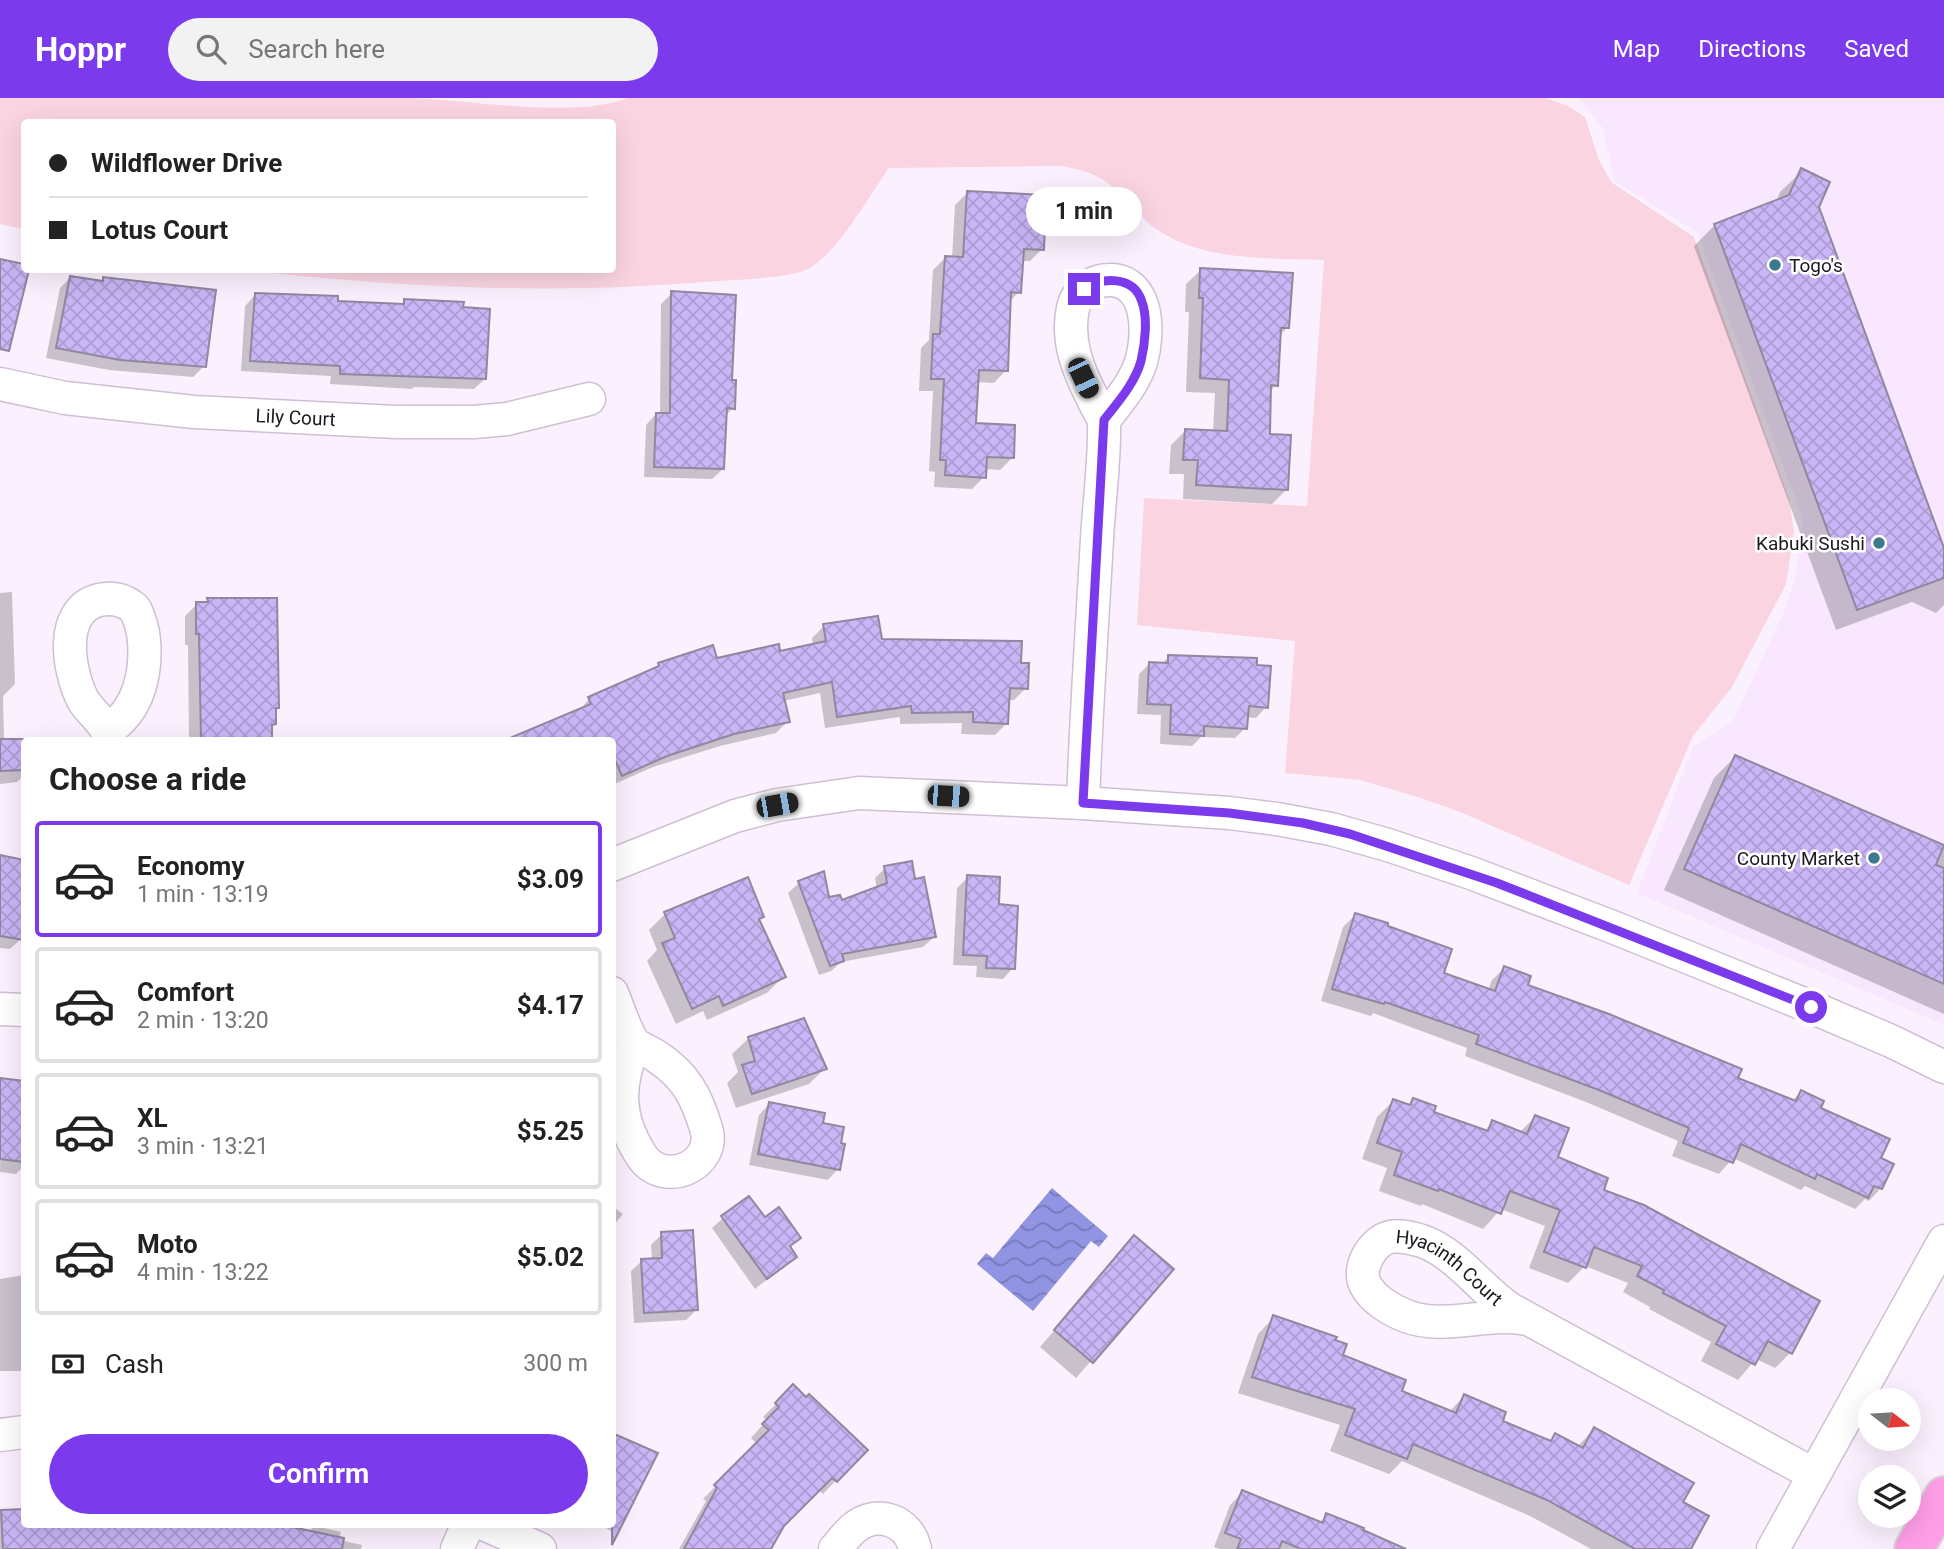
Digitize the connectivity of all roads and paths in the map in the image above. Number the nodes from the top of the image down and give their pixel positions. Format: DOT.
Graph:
graph roads {
  1 [pos="0,384"];
  2 [pos="589,399"];
  3 [pos="1104,420"];
  4 [pos="1083,803"];
  5 [pos="616,863"];
  6 [pos="616,1002"];
  7 [pos="0,1009"];
  8 [pos="21,1010"];
  9 [pos="634,1043"];
  10 [pos="1944,1067"];
  11 [pos="1944,1241"];
  12 [pos="1528,1319"];
  13 [pos="21,1432"];
  14 [pos="0,1435"];
  15 [pos="1814,1474"];
  16 [pos="1944,1496"];
  17 [pos="466,1528"];
  18 [pos="493,1528"];
  19 [pos="457,1549"];
  20 [pos="540,1549"];
  21 [pos="835,1549"];
  22 [pos="915,1549"];
  23 [pos="1773,1549"];
  24 [pos="1914,1549"];
  1 -- 2 [label="street, Lily Court"];
  3 -- 4 [label="street"];
  4 -- 5 [label="street"];
  4 -- 10 [label="street"];
  6 -- 9 [label="street"];
  7 -- 8 [label="street"];
  11 -- 15 [label="street"];
  12 -- 12 [label="street, Hyacinth Court"];
  12 -- 15 [label="street, Hyacinth Court"];
  13 -- 14 [label="street"];
  15 -- 23 [label="street"];
  16 -- 24 [label="highway"];
  17 -- 19 [label="street"];
  18 -- 20 [label="street"];
  21 -- 22 [label="street"];
}
